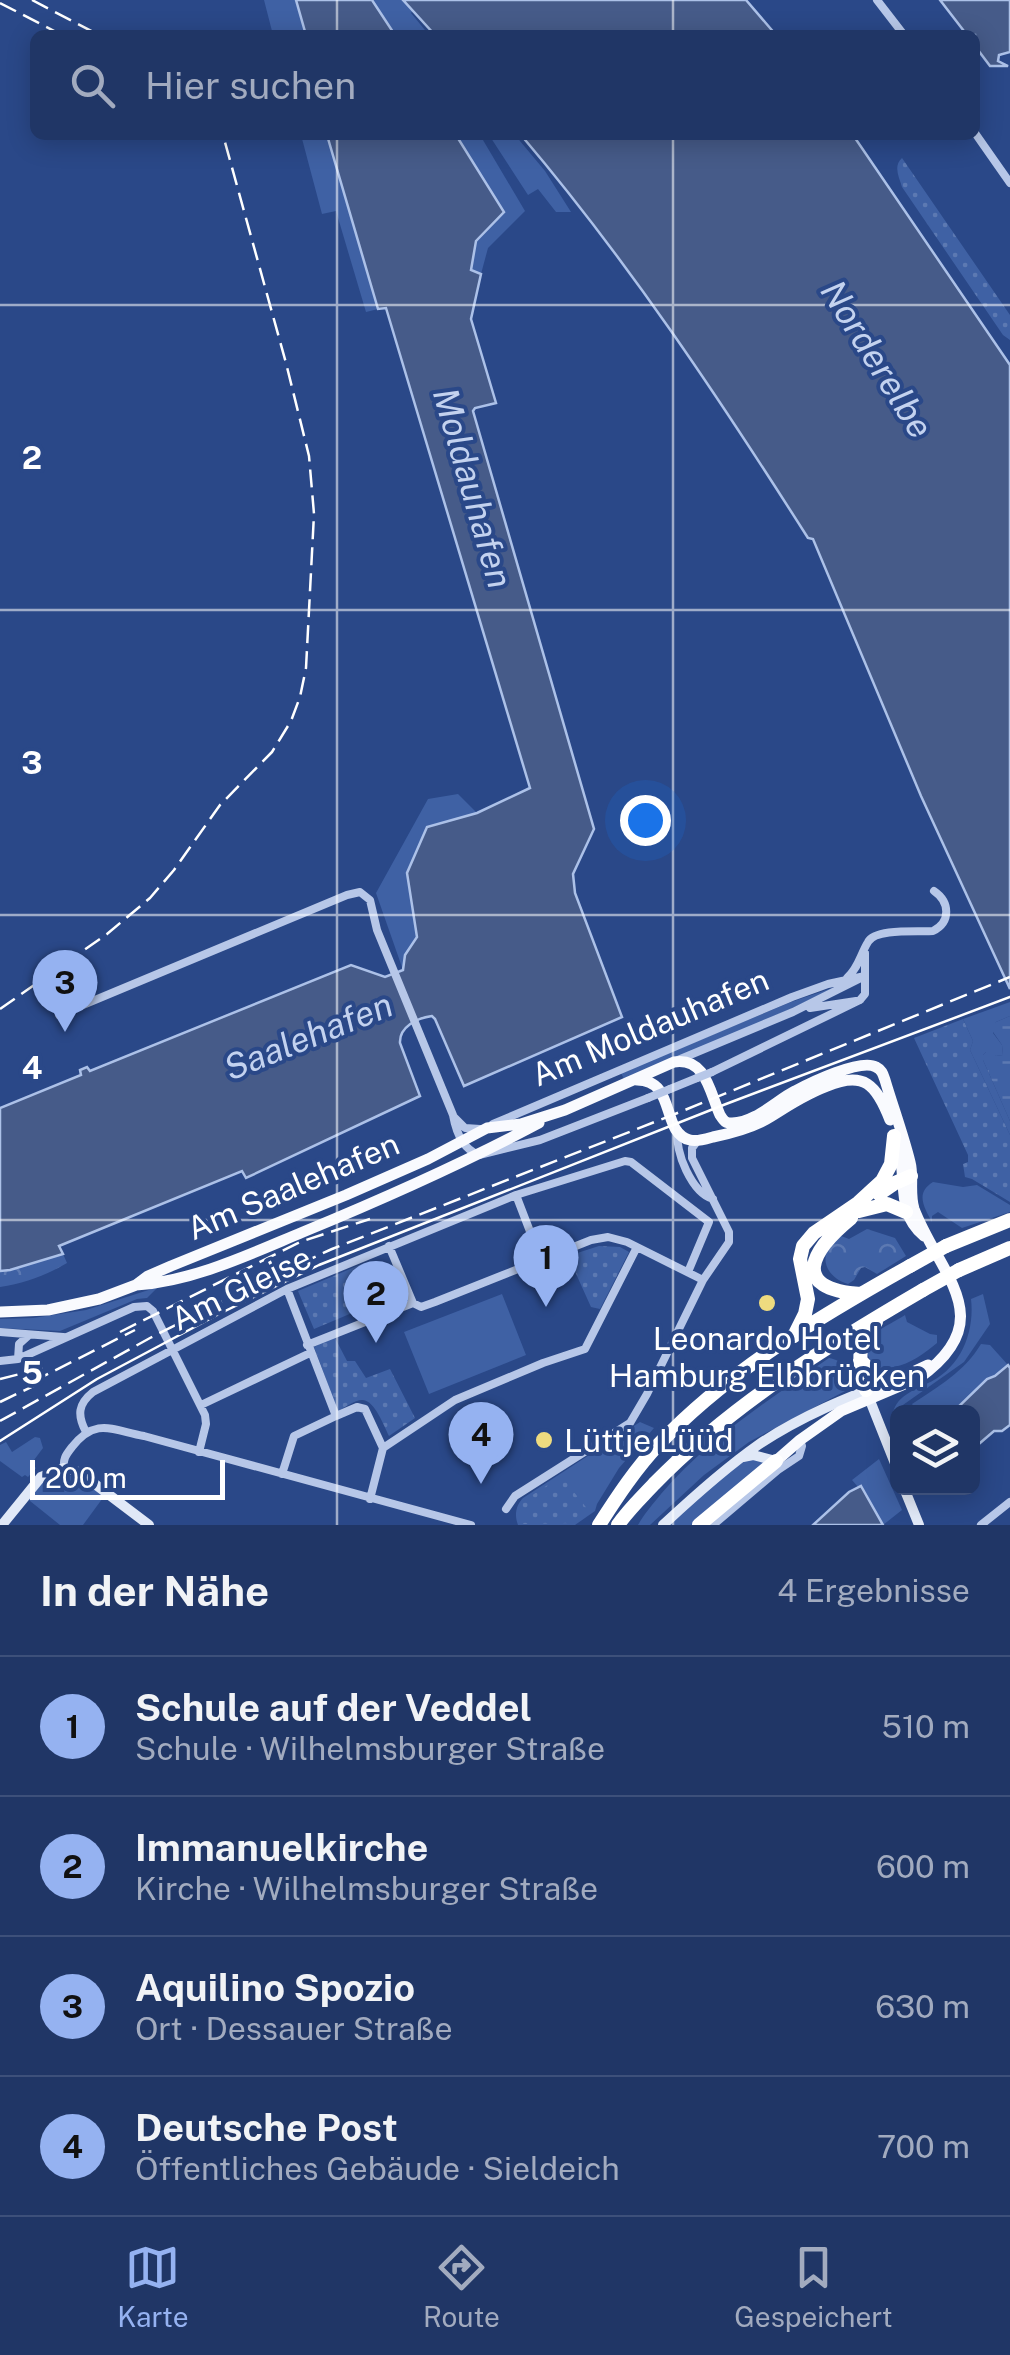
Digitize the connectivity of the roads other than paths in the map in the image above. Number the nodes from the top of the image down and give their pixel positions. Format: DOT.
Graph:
graph roads {
  1 [pos="877,0"];
  2 [pos="900,30"];
  3 [pos="980,140"];
  4 [pos="1010,183"];
  5 [pos="934,891"];
  6 [pos="864,953"];
  7 [pos="865,976"];
  8 [pos="843,980"];
  9 [pos="860,1000"];
  10 [pos="794,1012"];
  11 [pos="59,1015"];
  12 [pos="709,1048"];
  13 [pos="674,1062"];
  14 [pos="703,1074"];
  15 [pos="632,1082"];
  16 [pos="665,1089"];
  17 [pos="565,1110"];
  18 [pos="453,1115"];
  19 [pos="722,1118"];
  20 [pos="460,1124"];
  21 [pos="486,1128"];
  22 [pos="678,1131"];
  23 [pos="894,1136"];
  24 [pos="701,1140"];
  25 [pos="469,1146"];
  26 [pos="909,1180"];
  27 [pos="882,1182"];
  28 [pos="516,1196"];
  29 [pos="713,1199"];
  30 [pos="858,1211"];
  31 [pos="906,1212"];
  32 [pos="1010,1220"];
  33 [pos="939,1244"];
  34 [pos="390,1246"];
  35 [pos="637,1247"];
  36 [pos="1010,1248"];
  37 [pos="541,1260"];
  38 [pos="688,1272"];
  39 [pos="704,1280"];
  40 [pos="136,1285"];
  41 [pos="287,1289"];
  42 [pos="862,1294"];
  43 [pos="412,1303"];
  44 [pos="0,1312"];
  45 [pos="882,1314"];
  46 [pos="0,1332"];
  47 [pos="29,1335"];
  48 [pos="793,1336"];
  49 [pos="63,1338"];
  50 [pos="173,1349"];
  51 [pos="309,1349"];
  52 [pos="941,1358"];
  53 [pos="0,1360"];
  54 [pos="18,1360"];
  55 [pos="860,1360"];
  56 [pos="898,1378"];
  57 [pos="868,1394"];
  58 [pos="201,1405"];
  59 [pos="336,1416"];
  60 [pos="86,1432"];
  61 [pos="800,1440"];
  62 [pos="383,1448"];
  63 [pos="890,1450"];
  64 [pos="199,1452"];
  65 [pos="742,1458"];
  66 [pos="776,1460"];
  67 [pos="64,1468"];
  68 [pos="282,1474"];
  69 [pos="652,1486"];
  70 [pos="907,1495"];
  71 [pos="370,1499"];
  72 [pos="1010,1502"];
  73 [pos="506,1509"];
  74 [pos="2,1525"];
  75 [pos="149,1525"];
  76 [pos="471,1525"];
  77 [pos="599,1525"];
  78 [pos="618,1525"];
  79 [pos="627,1525"];
  80 [pos="663,1525"];
  81 [pos="699,1525"];
  82 [pos="713,1525"];
  83 [pos="919,1525"];
  84 [pos="982,1525"];
  1 -- 2 [label="street"];
  3 -- 4 [label="street"];
  5 -- 6 [label="street"];
  6 -- 7 [label="street"];
  6 -- 8 [label="street"];
  7 -- 8 [label="street, Am Moldauhafen"];
  7 -- 9 [label="street"];
  7 -- 10 [label="street"];
  8 -- 21 [label="street, Am Moldauhafen"];
  9 -- 10 [label="street"];
  9 -- 14 [label="street, Am Moldauhafen"];
  10 -- 12 [label="street"];
  11 -- 18 [label="street"];
  12 -- 13 [label="street"];
  12 -- 14 [label="street"];
  13 -- 14 [label="main road"];
  13 -- 15 [label="main road"];
  13 -- 16 [label="street"];
  14 -- 16 [label="street, Am Moldauhafen"];
  14 -- 19 [label="main road"];
  15 -- 16 [label="main road"];
  15 -- 17 [label="main road"];
  16 -- 22 [label="main road"];
  16 -- 25 [label="street, Am Moldauhafen, bridge"];
  17 -- 21 [label="main road"];
  17 -- 25 [label="main road"];
  18 -- 20 [label="street"];
  18 -- 25 [label="street"];
  19 -- 24 [label="main road"];
  19 -- 26 [label="main road"];
  20 -- 21 [label="street"];
  20 -- 25 [label="street"];
  21 -- 25 [label="main road, Am Moldauhafen"];
  22 -- 24 [label="main road"];
  22 -- 29 [label="street"];
  23 -- 24 [label="main road"];
  23 -- 26 [label="main road"];
  23 -- 27 [label="highway"];
  24 -- 29 [label="street"];
  25 -- 40 [label="main road, Am Saalehafen"];
  25 -- 40 [label="main road, Am Saalehafen"];
  26 -- 27 [label="highway"];
  26 -- 30 [label="highway"];
  26 -- 31 [label="main road"];
  26 -- 33 [label="main road"];
  27 -- 48 [label="highway"];
  28 -- 34 [label="street, Am Gleise"];
  28 -- 37 [label="street"];
  28 -- 38 [label="street, Am Gleise"];
  29 -- 39 [label="street"];
  30 -- 31 [label="highway"];
  30 -- 42 [label="highway"];
  31 -- 33 [label="main road"];
  32 -- 33 [label="highway"];
  33 -- 42 [label="highway, bridge"];
  33 -- 52 [label="main road"];
  34 -- 41 [label="street, Am Gleise"];
  34 -- 43 [label="street"];
  35 -- 37 [label="street"];
  35 -- 38 [label="street"];
  35 -- 62 [label="street"];
  36 -- 45 [label="highway, bridge"];
  37 -- 43 [label="street"];
  38 -- 39 [label="street"];
  39 -- 73 [label="street"];
  40 -- 44 [label="main road, Am Saalehafen"];
  41 -- 50 [label="street, Am Gleise"];
  41 -- 51 [label="street"];
  42 -- 48 [label="highway"];
  43 -- 51 [label="street"];
  45 -- 55 [label="highway"];
  45 -- 69 [label="highway"];
  46 -- 47 [label="street"];
  47 -- 49 [label="street"];
  47 -- 54 [label="street"];
  48 -- 77 [label="highway"];
  49 -- 50 [label="street"];
  49 -- 54 [label="street"];
  50 -- 58 [label="street"];
  50 -- 60 [label="street, Am Gleise"];
  51 -- 58 [label="street"];
  51 -- 59 [label="street"];
  52 -- 56 [label="main road"];
  52 -- 57 [label="main road"];
  53 -- 54 [label="street"];
  55 -- 56 [label="highway"];
  55 -- 57 [label="highway"];
  56 -- 57 [label="street"];
  57 -- 61 [label="main road"];
  57 -- 63 [label="street"];
  57 -- 65 [label="street"];
  58 -- 64 [label="street"];
  59 -- 62 [label="street"];
  59 -- 68 [label="street"];
  60 -- 64 [label="street"];
  60 -- 67 [label="street"];
  61 -- 66 [label="main road"];
  61 -- 82 [label="street"];
  62 -- 71 [label="street"];
  64 -- 68 [label="street"];
  65 -- 66 [label="street"];
  65 -- 80 [label="street"];
  66 -- 81 [label="highway"];
  67 -- 74 [label="street"];
  67 -- 75 [label="street"];
  68 -- 71 [label="street"];
  69 -- 78 [label="highway"];
  69 -- 79 [label="highway"];
  70 -- 83 [label="street"];
  71 -- 76 [label="street"];
  72 -- 84 [label="street"];
}
